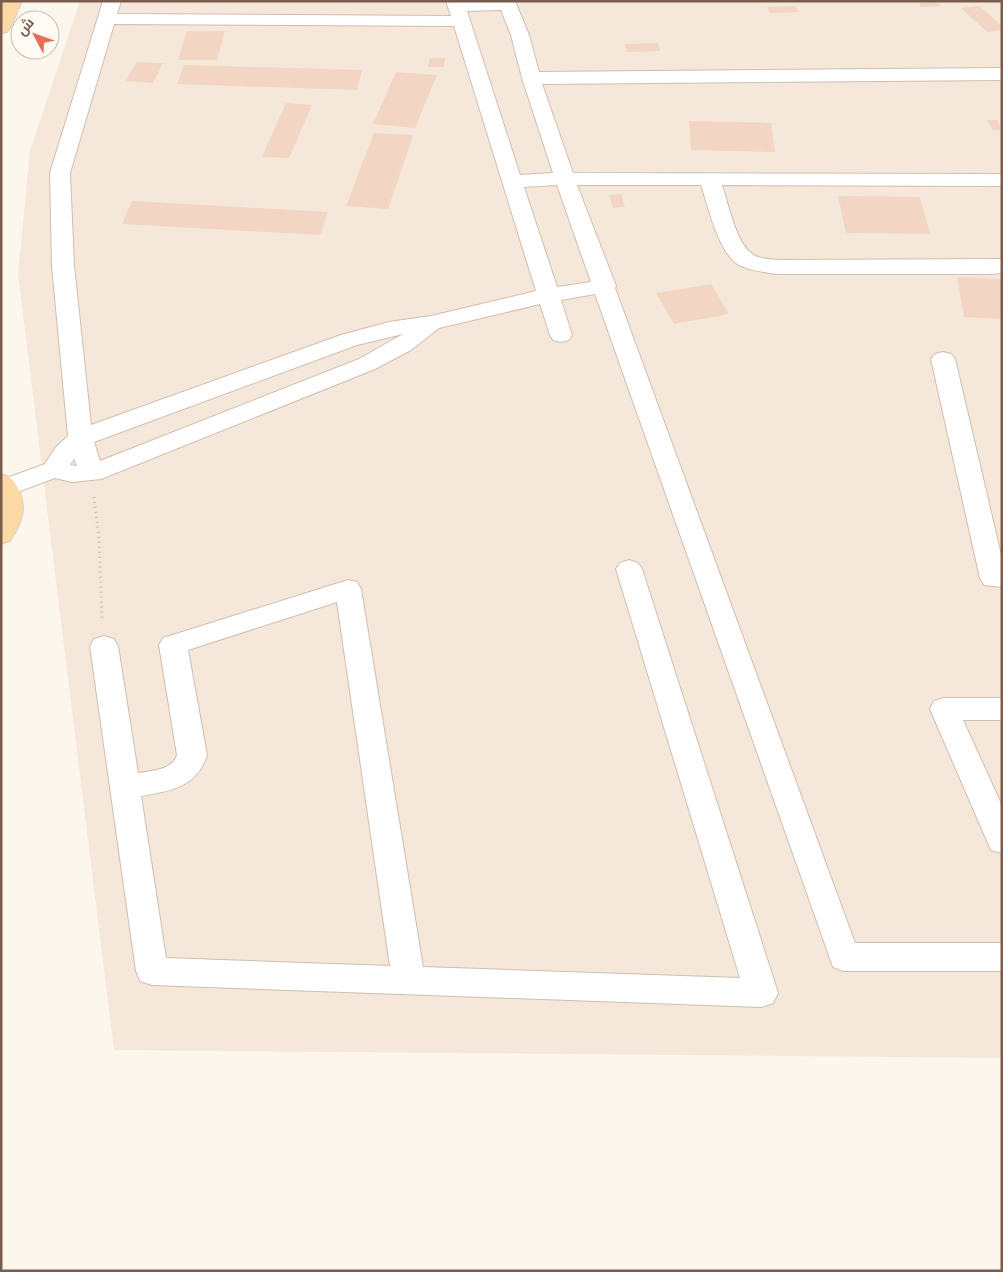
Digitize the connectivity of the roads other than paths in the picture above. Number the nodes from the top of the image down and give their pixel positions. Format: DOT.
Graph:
graph roads {
  1 [pos="13,1"];
  2 [pos="507,3"];
  3 [pos="109,10"];
  4 [pos="457,10"];
  5 [pos="1,28"];
  6 [pos="1002,74"];
  7 [pos="531,78"];
  8 [pos="565,179"];
  9 [pos="709,179"];
  10 [pos="512,181"];
  11 [pos="1001,181"];
  12 [pos="1002,266"];
  13 [pos="604,286"];
  14 [pos="548,296"];
  15 [pos="431,322"];
  16 [pos="561,335"];
  17 [pos="943,360"];
  18 [pos="80,438"];
  19 [pos="54,470"];
  20 [pos="92,473"];
  21 [pos="3,484"];
  22 [pos="1,535"];
  23 [pos="629,569"];
  24 [pos="1002,578"];
  25 [pos="104,646"];
  26 [pos="1002,709"];
  27 [pos="125,787"];
  28 [pos="1002,840"];
  29 [pos="1002,957"];
  30 [pos="408,981"];
  1 -- 5 [label="main road"];
  2 -- 4 [label="street"];
  2 -- 7 [label="street"];
  3 -- 4 [label="street"];
  3 -- 18 [label="street"];
  4 -- 10 [label="street"];
  6 -- 7 [label="street"];
  7 -- 8 [label="street"];
  8 -- 9 [label="street"];
  8 -- 10 [label="street"];
  8 -- 13 [label="street"];
  9 -- 11 [label="street"];
  9 -- 12 [label="street"];
  10 -- 14 [label="street"];
  13 -- 14 [label="street"];
  13 -- 29 [label="street"];
  14 -- 15 [label="street"];
  14 -- 16 [label="street"];
  15 -- 18 [label="street"];
  15 -- 20 [label="street"];
  17 -- 24 [label="street"];
  18 -- 19 [label="street"];
  18 -- 20 [label="street"];
  19 -- 20 [label="street"];
  19 -- 21 [label="street"];
  21 -- 22 [label="main road"];
  23 -- 30 [label="street"];
  25 -- 27 [label="street"];
  26 -- 28 [label="street"];
  27 -- 30 [label="street"];
  27 -- 30 [label="street"];
}
